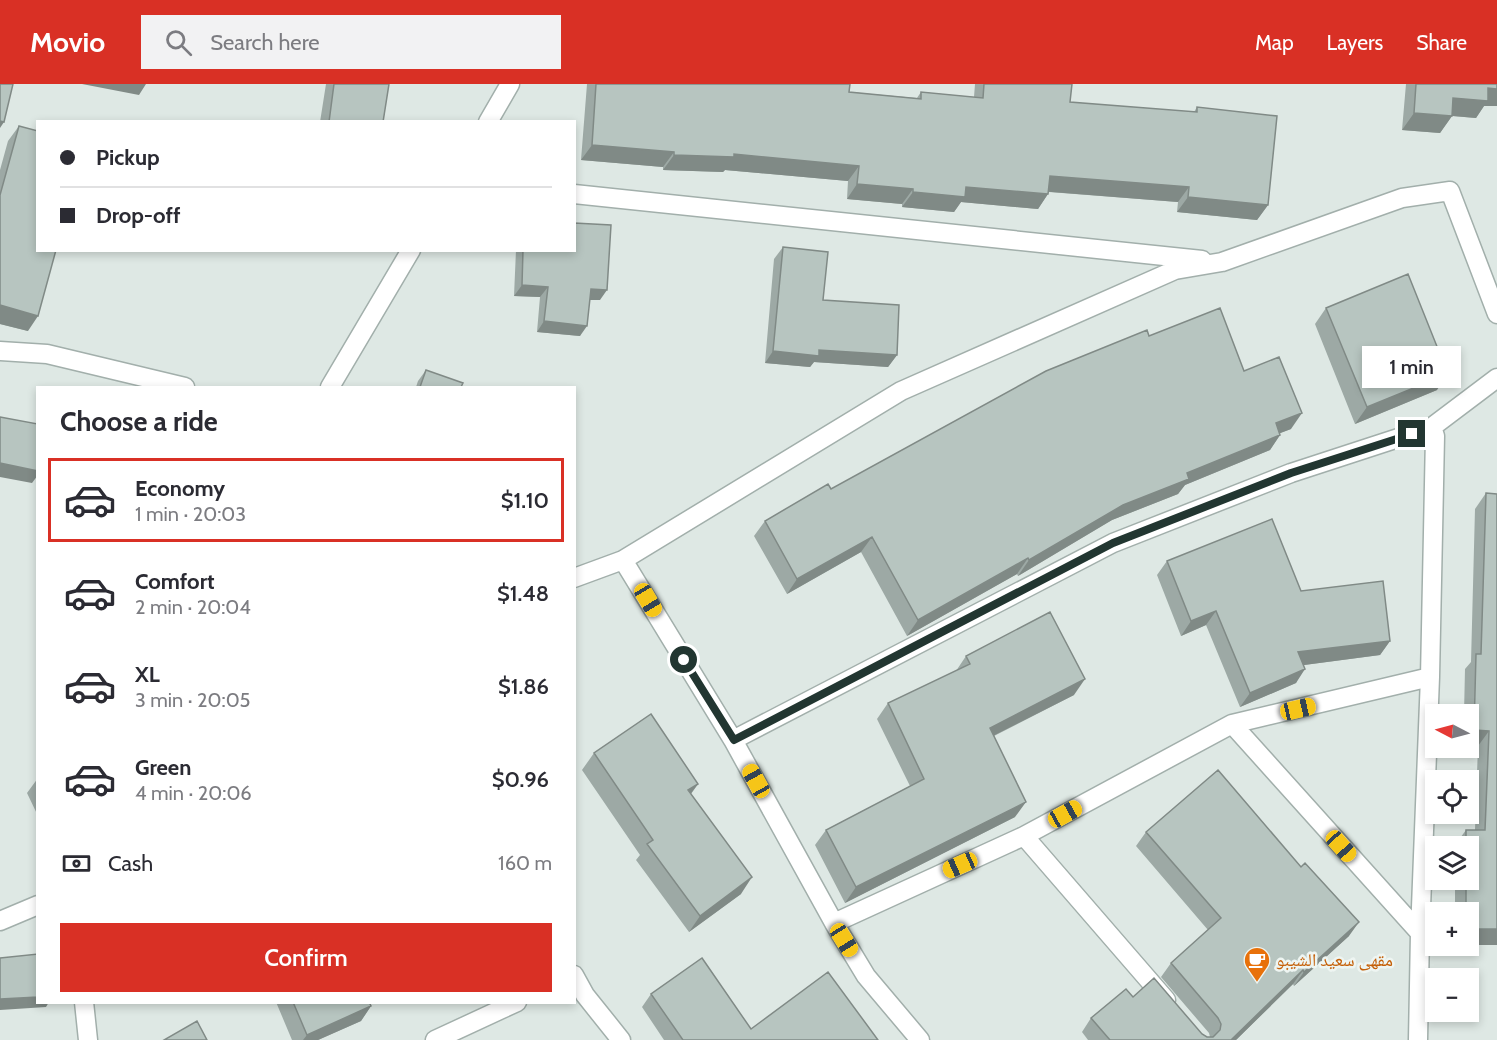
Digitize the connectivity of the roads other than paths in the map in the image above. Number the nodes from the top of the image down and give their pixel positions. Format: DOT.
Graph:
graph roads {
  1 [pos="510,84"];
  2 [pos="489,120"];
  3 [pos="576,194"];
  4 [pos="410,252"];
  5 [pos="1222,262"];
  6 [pos="1497,314"];
  7 [pos="0,351"];
  8 [pos="1497,378"];
  9 [pos="181,386"];
  10 [pos="331,386"];
  11 [pos="1431,427"];
  12 [pos="623,560"];
  13 [pos="576,577"];
  14 [pos="1430,677"];
  15 [pos="1232,724"];
  16 [pos="734,740"];
  17 [pos="1024,836"];
  18 [pos="36,906"];
  19 [pos="0,921"];
  20 [pos="834,923"];
  21 [pos="1420,933"];
  22 [pos="576,977"];
  23 [pos="84,1004"];
  24 [pos="513,1004"];
  25 [pos="1177,1013"];
  26 [pos="88,1040"];
  27 [pos="435,1040"];
  28 [pos="621,1040"];
  29 [pos="920,1040"];
  30 [pos="1418,1040"];
  1 -- 2 [label="street"];
  3 -- 5 [label="street"];
  4 -- 10 [label="street"];
  5 -- 6 [label="street"];
  5 -- 12 [label="street"];
  7 -- 9 [label="street"];
  8 -- 11 [label="street"];
  11 -- 14 [label="street"];
  11 -- 16 [label="street"];
  12 -- 13 [label="street"];
  12 -- 16 [label="street"];
  14 -- 15 [label="street"];
  14 -- 21 [label="street"];
  15 -- 17 [label="street"];
  15 -- 21 [label="street"];
  16 -- 20 [label="street"];
  17 -- 20 [label="street"];
  17 -- 25 [label="street"];
  18 -- 19 [label="street"];
  20 -- 29 [label="street"];
  21 -- 30 [label="street"];
  22 -- 28 [label="street"];
  23 -- 26 [label="street"];
  24 -- 27 [label="street"];
}
